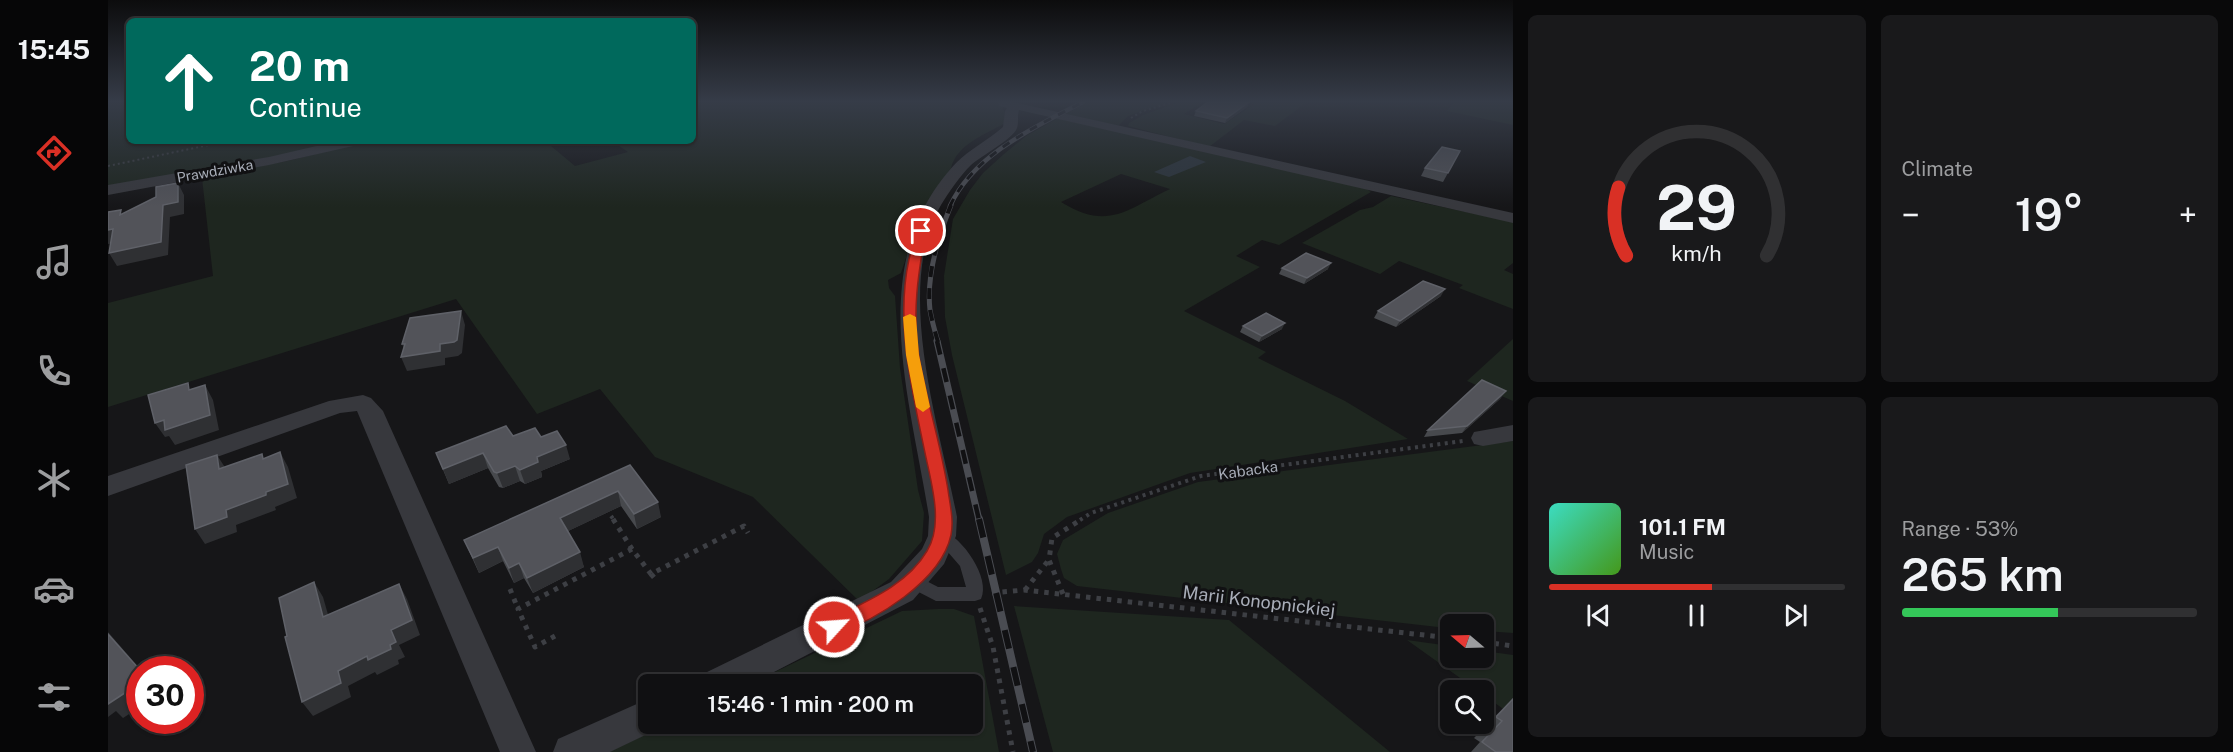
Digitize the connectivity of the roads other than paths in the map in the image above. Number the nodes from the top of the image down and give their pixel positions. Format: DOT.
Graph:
graph roads {
  1 [pos="999,137"];
  2 [pos="1153,137"];
  3 [pos="343,144"];
  4 [pos="108,190"];
  5 [pos="1513,218"];
  6 [pos="1513,433"];
  7 [pos="1483,438"];
  8 [pos="108,486"];
  9 [pos="942,536"];
  10 [pos="913,580"];
  11 [pos="737,674"];
  12 [pos="638,721"];
  13 [pos="518,752"];
  14 [pos="571,752"];
  1 -- 9 [label="street"];
  2 -- 5 [label="street"];
  3 -- 4 [label="street, Prawdziwka"];
  6 -- 7 [label="street"];
  8 -- 13 [label="street"];
  9 -- 10 [label="street"];
  9 -- 10 [label="lane"];
  10 -- 11 [label="street"];
  12 -- 14 [label="street"];
}
